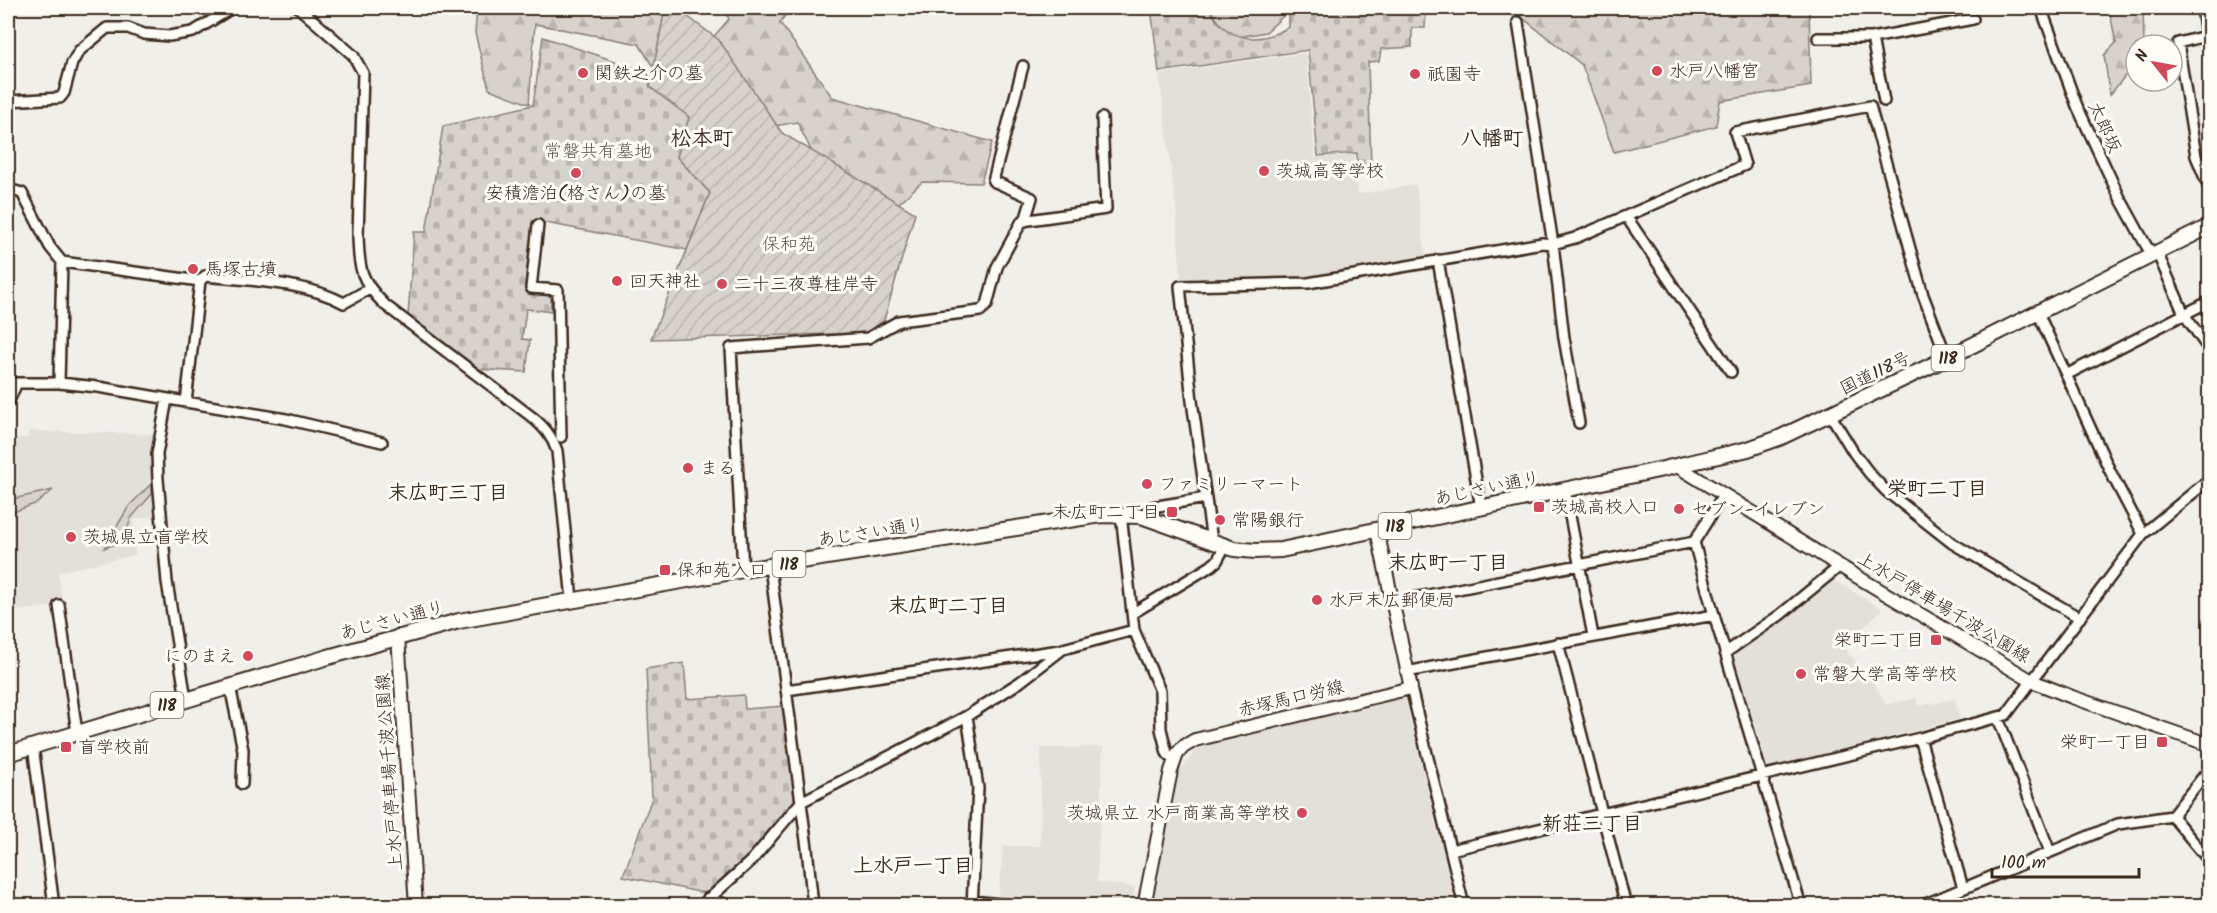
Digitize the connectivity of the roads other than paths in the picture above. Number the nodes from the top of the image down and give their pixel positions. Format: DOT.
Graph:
graph roads {
  1 [pos="232,8"];
  2 [pos="299,8"];
  3 [pos="2040,8"];
  4 [pos="2202,8"];
  5 [pos="1973,18"];
  6 [pos="1518,22"];
  7 [pos="2208,35"];
  8 [pos="1818,38"];
  9 [pos="1872,38"];
  10 [pos="1023,66"];
  11 [pos="8,101"];
  12 [pos="1884,101"];
  13 [pos="1102,118"];
  14 [pos="8,189"];
  15 [pos="2210,190"];
  16 [pos="1626,216"];
  17 [pos="1025,221"];
  18 [pos="538,225"];
  19 [pos="2210,226"];
  20 [pos="1552,244"];
  21 [pos="2154,254"];
  22 [pos="1438,260"];
  23 [pos="62,262"];
  24 [pos="200,281"];
  25 [pos="369,289"];
  26 [pos="2210,301"];
  27 [pos="2038,313"];
  28 [pos="2184,314"];
  29 [pos="2210,351"];
  30 [pos="1947,358"];
  31 [pos="1731,372"];
  32 [pos="2066,375"];
  33 [pos="59,382"];
  34 [pos="12,383"];
  35 [pos="167,399"];
  36 [pos="186,402"];
  37 [pos="8,403"];
  38 [pos="1830,414"];
  39 [pos="1579,423"];
  40 [pos="556,437"];
  41 [pos="382,442"];
  42 [pos="1677,466"];
  43 [pos="2210,479"];
  44 [pos="1565,490"];
  45 [pos="1724,494"];
  46 [pos="1206,498"];
  47 [pos="1480,508"];
  48 [pos="1121,514"];
  49 [pos="1141,516"];
  50 [pos="1377,530"];
  51 [pos="2143,534"];
  52 [pos="1694,542"];
  53 [pos="1218,543"];
  54 [pos="1580,564"];
  55 [pos="1840,566"];
  56 [pos="770,567"];
  57 [pos="743,570"];
  58 [pos="572,600"];
  59 [pos="1394,602"];
  60 [pos="59,605"];
  61 [pos="1133,613"];
  62 [pos="1714,615"];
  63 [pos="2080,618"];
  64 [pos="1134,630"];
  65 [pos="398,636"];
  66 [pos="1593,636"];
  67 [pos="1558,643"];
  68 [pos="1064,649"];
  69 [pos="1725,652"];
  70 [pos="1406,672"];
  71 [pos="2032,681"];
  72 [pos="230,686"];
  73 [pos="1411,688"];
  74 [pos="786,690"];
  75 [pos="186,699"];
  76 [pos="967,716"];
  77 [pos="1998,718"];
  78 [pos="77,733"];
  79 [pos="1920,738"];
  80 [pos="2210,745"];
  81 [pos="33,747"];
  82 [pos="8,754"];
  83 [pos="1174,761"];
  84 [pos="2210,768"];
  85 [pos="1762,777"];
  86 [pos="242,784"];
  87 [pos="801,802"];
  88 [pos="1602,815"];
  89 [pos="2172,816"];
  90 [pos="1451,850"];
  91 [pos="2050,852"];
  92 [pos="2210,862"];
  93 [pos="1963,888"];
  94 [pos="708,898"];
  95 [pos="973,903"];
  96 [pos="54,906"];
  97 [pos="416,906"];
  98 [pos="701,906"];
  99 [pos="730,906"];
  100 [pos="813,906"];
  101 [pos="1018,906"];
  102 [pos="1144,906"];
  103 [pos="1464,906"];
  104 [pos="1626,906"];
  105 [pos="1801,906"];
  106 [pos="1921,906"];
  1 -- 11 [label="street"];
  2 -- 25 [label="street"];
  3 -- 21 [label="street, 太郎坂"];
  4 -- 7 [label="street"];
  5 -- 9 [label="street"];
  6 -- 20 [label="street"];
  7 -- 15 [label="street"];
  8 -- 9 [label="street"];
  9 -- 12 [label="street"];
  10 -- 17 [label="street"];
  13 -- 17 [label="street"];
  14 -- 23 [label="street"];
  16 -- 20 [label="street"];
  16 -- 30 [label="street"];
  16 -- 31 [label="street"];
  17 -- 57 [label="street"];
  18 -- 40 [label="street"];
  19 -- 21 [label="highway, 国道118号 / 118"];
  20 -- 22 [label="street"];
  20 -- 39 [label="street"];
  21 -- 27 [label="highway, 国道118号 / 118"];
  21 -- 28 [label="street, 太郎坂"];
  22 -- 46 [label="street"];
  22 -- 47 [label="street"];
  23 -- 24 [label="street"];
  23 -- 33 [label="street"];
  24 -- 25 [label="street"];
  24 -- 36 [label="street"];
  25 -- 40 [label="street"];
  26 -- 28 [label="street"];
  27 -- 30 [label="highway, 国道118号 / 118"];
  27 -- 32 [label="street"];
  28 -- 29 [label="street, 太郎坂"];
  28 -- 32 [label="street"];
  30 -- 38 [label="highway, 国道118号 / 118"];
  32 -- 51 [label="street"];
  33 -- 34 [label="street"];
  33 -- 35 [label="street"];
  34 -- 37 [label="street"];
  35 -- 36 [label="street"];
  35 -- 75 [label="street"];
  36 -- 41 [label="street"];
  38 -- 42 [label="highway, 国道118号 / 118"];
  38 -- 63 [label="street"];
  40 -- 58 [label="street"];
  42 -- 44 [label="highway, あじさい通り / 118"];
  42 -- 45 [label="main road, 上水戸停車場千波公園線"];
  43 -- 51 [label="street"];
  44 -- 47 [label="highway, あじさい通り / 118"];
  44 -- 54 [label="street"];
  45 -- 52 [label="street"];
  45 -- 55 [label="main road, 上水戸停車場千波公園線"];
  46 -- 49 [label="street"];
  46 -- 53 [label="street"];
  47 -- 50 [label="highway, あじさい通り / 118"];
  48 -- 49 [label="highway, あじさい通り / 118"];
  48 -- 56 [label="highway, あじさい通り / 118"];
  48 -- 61 [label="street"];
  49 -- 53 [label="highway, あじさい通り / 118"];
  50 -- 53 [label="highway, あじさい通り / 118"];
  50 -- 59 [label="main road"];
  51 -- 63 [label="street"];
  52 -- 54 [label="street"];
  52 -- 62 [label="street"];
  53 -- 61 [label="street"];
  54 -- 59 [label="street"];
  54 -- 66 [label="street"];
  55 -- 69 [label="street"];
  55 -- 71 [label="main road, 上水戸停車場千波公園線"];
  56 -- 57 [label="highway, あじさい通り / 118"];
  56 -- 74 [label="street"];
  57 -- 58 [label="highway, あじさい通り / 118"];
  58 -- 65 [label="highway, あじさい通り / 118"];
  59 -- 70 [label="main road"];
  60 -- 78 [label="street"];
  61 -- 64 [label="street"];
  62 -- 66 [label="street"];
  62 -- 69 [label="street"];
  63 -- 71 [label="street"];
  64 -- 68 [label="street"];
  64 -- 83 [label="street"];
  65 -- 72 [label="highway, あじさい通り / 118"];
  65 -- 97 [label="main road, 上水戸停車場千波公園線"];
  66 -- 67 [label="street"];
  67 -- 70 [label="street"];
  67 -- 88 [label="street"];
  68 -- 74 [label="street"];
  68 -- 76 [label="street"];
  69 -- 85 [label="street"];
  70 -- 73 [label="main road"];
  71 -- 77 [label="street"];
  71 -- 80 [label="main road, 上水戸停車場千波公園線"];
  72 -- 75 [label="highway, あじさい通り / 118"];
  72 -- 86 [label="street"];
  73 -- 83 [label="main road, 赤塚馬口労線"];
  73 -- 90 [label="street"];
  74 -- 87 [label="street"];
  75 -- 78 [label="highway, あじさい通り / 118"];
  76 -- 87 [label="street"];
  76 -- 95 [label="street"];
  77 -- 79 [label="street"];
  77 -- 91 [label="street"];
  78 -- 81 [label="highway, あじさい通り / 118"];
  79 -- 85 [label="street"];
  79 -- 93 [label="street"];
  81 -- 82 [label="highway, あじさい通り / 118"];
  81 -- 96 [label="street"];
  83 -- 102 [label="main road"];
  84 -- 89 [label="street"];
  85 -- 88 [label="street"];
  85 -- 105 [label="street"];
  87 -- 94 [label="street"];
  87 -- 100 [label="street"];
  88 -- 90 [label="street"];
  88 -- 104 [label="street"];
  89 -- 91 [label="street"];
  89 -- 92 [label="street"];
  90 -- 103 [label="street"];
  91 -- 93 [label="street"];
  93 -- 106 [label="street"];
  94 -- 98 [label="street"];
  94 -- 99 [label="street"];
  95 -- 101 [label="street"];
}
